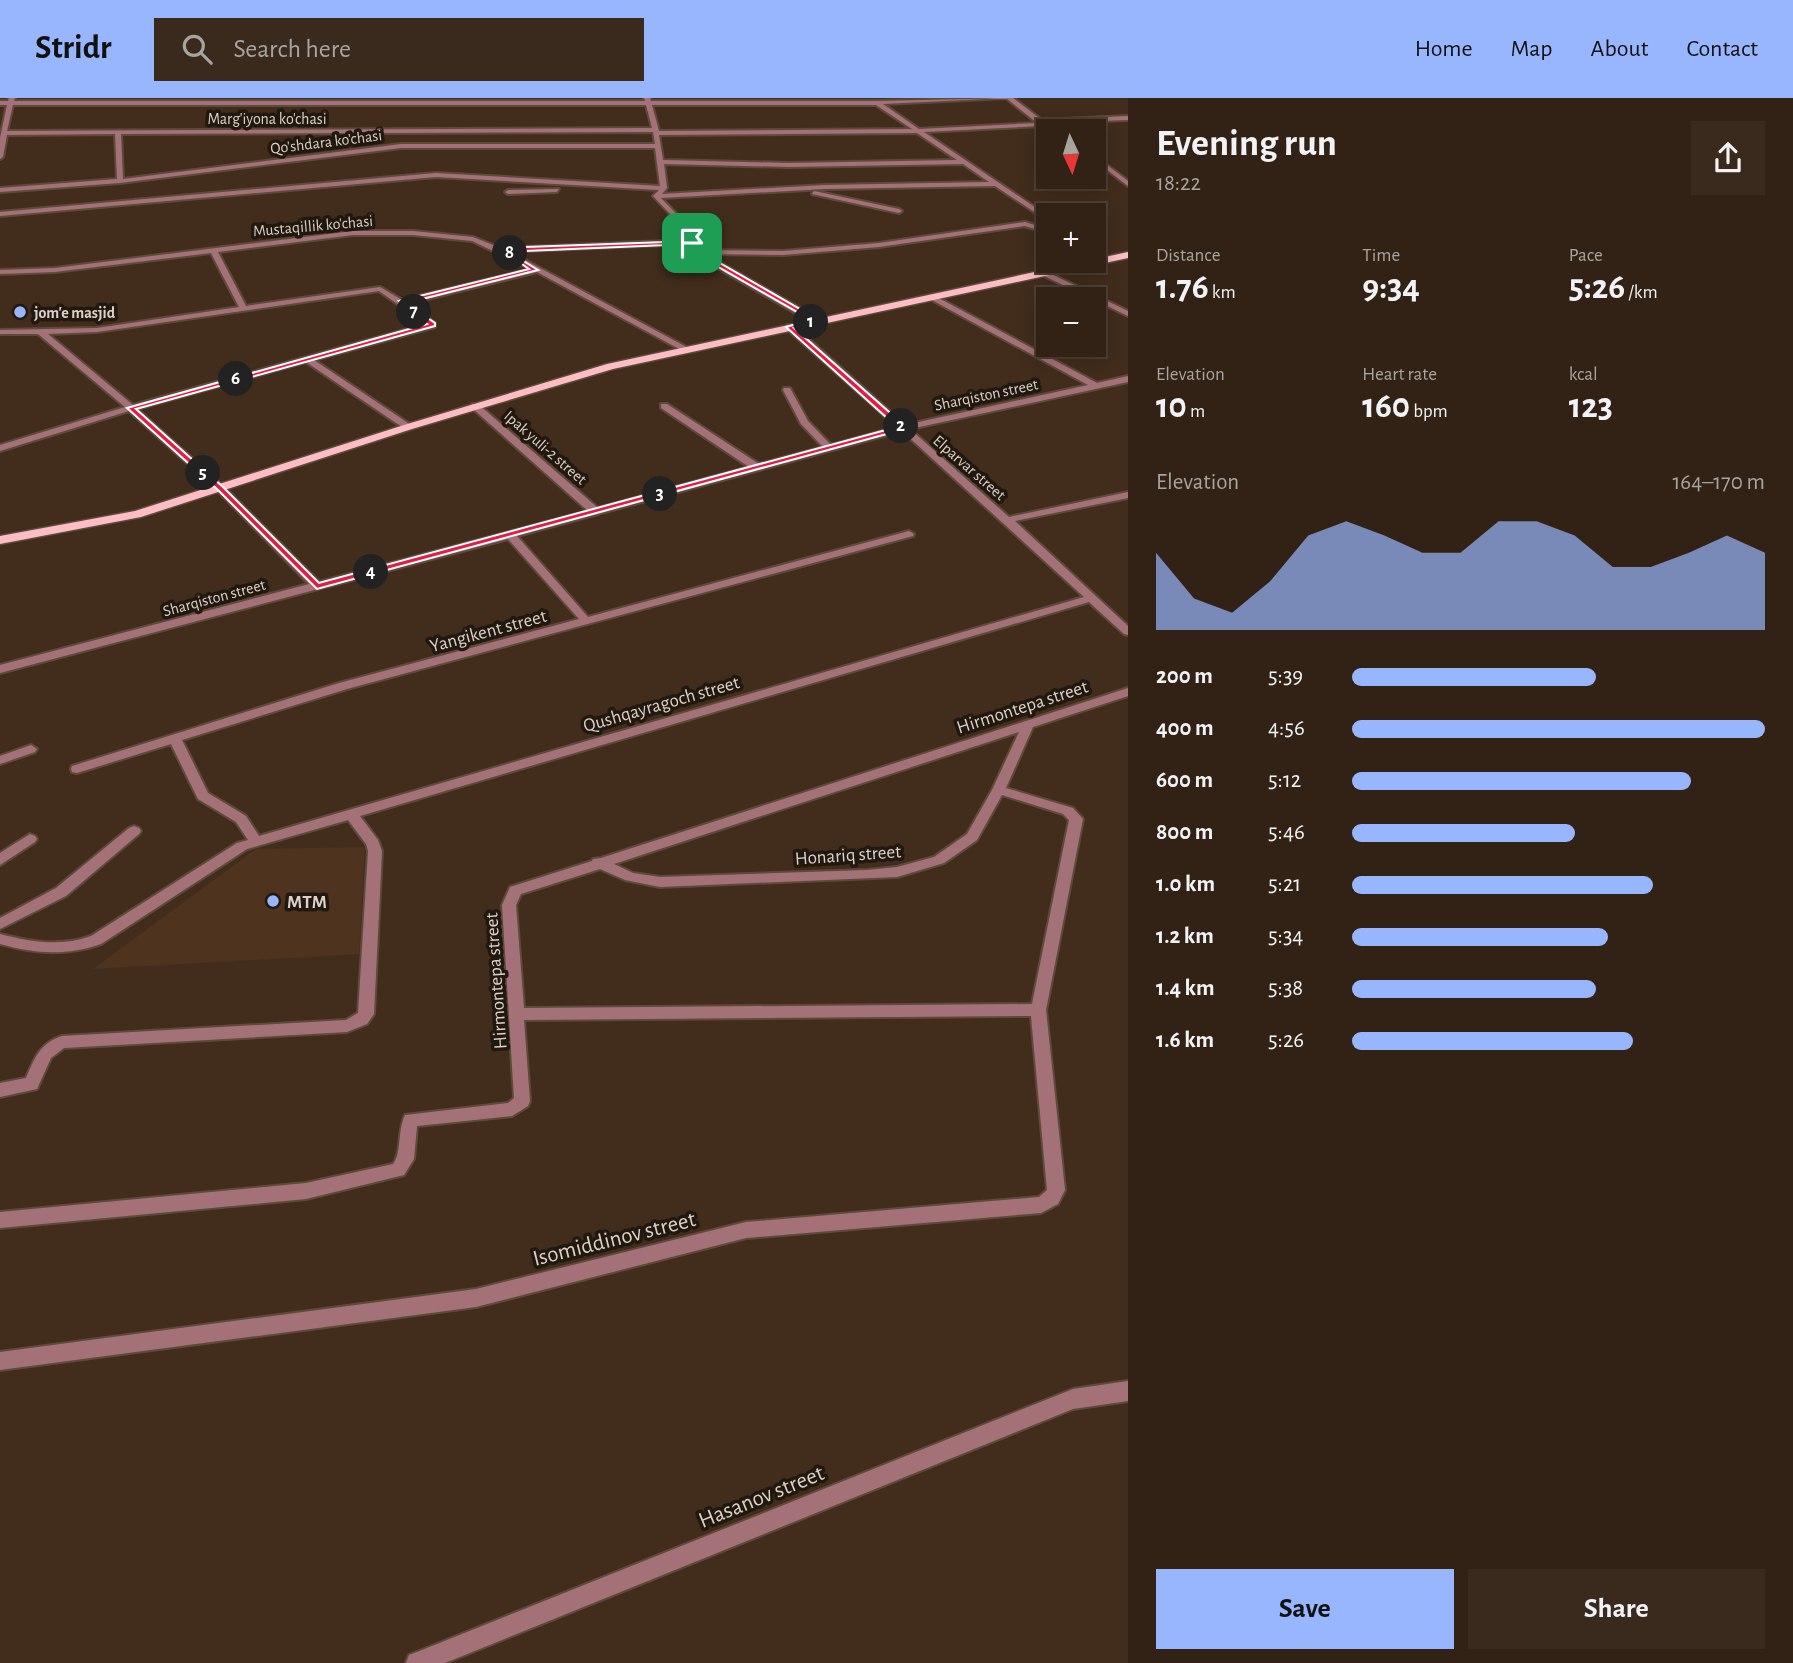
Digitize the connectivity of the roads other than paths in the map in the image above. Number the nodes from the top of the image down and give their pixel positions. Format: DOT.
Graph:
graph roads {
  1 [pos="30,98"];
  2 [pos="870,98"];
  3 [pos="1007,98"];
  4 [pos="648,101"];
  5 [pos="9,102"];
  6 [pos="877,103"];
  7 [pos="1128,118"];
  8 [pos="1036,119"];
  9 [pos="1106,119"];
  10 [pos="1036,123"];
  11 [pos="917,131"];
  12 [pos="118,132"];
  13 [pos="656,132"];
  14 [pos="6,133"];
  15 [pos="658,146"];
  16 [pos="0,151"];
  17 [pos="0,158"];
  18 [pos="660,162"];
  19 [pos="962,162"];
  20 [pos="1106,167"];
  21 [pos="120,181"];
  22 [pos="996,184"];
  23 [pos="1128,184"];
  24 [pos="628,186"];
  25 [pos="664,188"];
  26 [pos="796,189"];
  27 [pos="0,190"];
  28 [pos="508,192"];
  29 [pos="656,197"];
  30 [pos="899,211"];
  31 [pos="1036,211"];
  32 [pos="0,214"];
  33 [pos="1036,227"];
  34 [pos="692,243"];
  35 [pos="213,250"];
  36 [pos="696,252"];
  37 [pos="507,253"];
  38 [pos="1128,255"];
  39 [pos="1107,259"];
  40 [pos="535,270"];
  41 [pos="0,272"];
  42 [pos="1045,273"];
  43 [pos="933,297"];
  44 [pos="401,303"];
  45 [pos="244,310"];
  46 [pos="1128,314"];
  47 [pos="816,321"];
  48 [pos="790,327"];
  49 [pos="0,332"];
  50 [pos="40,332"];
  51 [pos="686,349"];
  52 [pos="308,360"];
  53 [pos="1128,379"];
  54 [pos="1096,386"];
  55 [pos="787,390"];
  56 [pos="475,406"];
  57 [pos="664,406"];
  58 [pos="131,408"];
  59 [pos="408,427"];
  60 [pos="903,428"];
  61 [pos="0,448"];
  62 [pos="830,448"];
  63 [pos="756,467"];
  64 [pos="220,488"];
  65 [pos="1128,495"];
  66 [pos="596,512"];
  67 [pos="1007,520"];
  68 [pos="909,534"];
  69 [pos="510,535"];
  70 [pos="0,540"];
  71 [pos="317,586"];
  72 [pos="1091,598"];
  73 [pos="587,622"];
  74 [pos="1128,632"];
  75 [pos="0,669"];
  76 [pos="1128,692"];
  77 [pos="1028,726"];
  78 [pos="175,739"];
  79 [pos="31,749"];
  80 [pos="0,760"];
  81 [pos="78,769"];
  82 [pos="999,790"];
  83 [pos="351,814"];
  84 [pos="134,831"];
  85 [pos="30,839"];
  86 [pos="249,844"];
  87 [pos="0,860"];
  88 [pos="598,862"];
  89 [pos="0,925"];
  90 [pos="0,939"];
  91 [pos="1038,1010"];
  92 [pos="516,1014"];
  93 [pos="0,1090"];
  94 [pos="0,1220"];
  95 [pos="0,1361"];
  96 [pos="1128,1391"];
  97 [pos="417,1663"];
  1 -- 5 [label="street"];
  2 -- 6 [label="street"];
  3 -- 6 [label="street"];
  3 -- 8 [label="street"];
  4 -- 5 [label="street"];
  4 -- 6 [label="street"];
  4 -- 13 [label="street"];
  5 -- 14 [label="street"];
  6 -- 11 [label="street"];
  7 -- 9 [label="street, Marg'iyona ko'chasi"];
  10 -- 11 [label="street, Marg'iyona ko'chasi"];
  11 -- 13 [label="street, Marg'iyona ko'chasi"];
  11 -- 19 [label="street"];
  12 -- 13 [label="street, Marg'iyona ko'chasi"];
  12 -- 14 [label="street, Marg'iyona ko'chasi"];
  12 -- 21 [label="street"];
  13 -- 15 [label="street"];
  14 -- 16 [label="street"];
  15 -- 18 [label="street"];
  15 -- 21 [label="street, Qo'shdara ko'chasi"];
  16 -- 17 [label="street"];
  18 -- 19 [label="street"];
  18 -- 25 [label="street"];
  19 -- 22 [label="street"];
  20 -- 23 [label="street"];
  21 -- 27 [label="street, Qo'shdara ko'chasi"];
  22 -- 26 [label="street"];
  22 -- 31 [label="street"];
  24 -- 25 [label="street"];
  24 -- 28 [label="street"];
  24 -- 32 [label="street"];
  25 -- 29 [label="street"];
  26 -- 29 [label="street"];
  26 -- 30 [label="street"];
  29 -- 34 [label="street"];
  33 -- 36 [label="street"];
  34 -- 36 [label="street"];
  34 -- 37 [label="street"];
  35 -- 37 [label="street, Mustaqillik ko'chasi"];
  35 -- 41 [label="street, Mustaqillik ko'chasi"];
  35 -- 45 [label="street"];
  36 -- 47 [label="street"];
  37 -- 40 [label="street, Mustaqillik ko'chasi"];
  38 -- 39 [label="main road"];
  40 -- 44 [label="street"];
  40 -- 51 [label="street, Mustaqillik ko'chasi"];
  42 -- 43 [label="main road"];
  42 -- 46 [label="street"];
  43 -- 47 [label="main road"];
  43 -- 54 [label="street"];
  44 -- 45 [label="street"];
  44 -- 52 [label="street"];
  45 -- 50 [label="street"];
  47 -- 48 [label="main road"];
  48 -- 51 [label="main road"];
  48 -- 60 [label="street, Elparvar street"];
  49 -- 50 [label="street"];
  50 -- 58 [label="street"];
  51 -- 56 [label="main road"];
  52 -- 58 [label="street"];
  52 -- 59 [label="street"];
  53 -- 54 [label="street, Sharqiston street"];
  54 -- 60 [label="street, Sharqiston street"];
  55 -- 62 [label="street"];
  56 -- 59 [label="main road"];
  56 -- 66 [label="street, Ipak yuli-2 street"];
  57 -- 63 [label="street"];
  58 -- 61 [label="street"];
  58 -- 64 [label="street"];
  59 -- 64 [label="main road"];
  60 -- 62 [label="street, Sharqiston street"];
  60 -- 67 [label="street, Elparvar street"];
  62 -- 63 [label="street, Sharqiston street"];
  63 -- 66 [label="street, Sharqiston street"];
  64 -- 70 [label="main road"];
  64 -- 71 [label="street"];
  65 -- 67 [label="street"];
  66 -- 69 [label="street, Sharqiston street"];
  67 -- 72 [label="street, Elparvar street"];
  68 -- 73 [label="street, Yangikent street"];
  69 -- 71 [label="street, Sharqiston street"];
  69 -- 73 [label="street"];
  71 -- 75 [label="street, Sharqiston street"];
  72 -- 74 [label="street, Elparvar street"];
  72 -- 83 [label="street, Qushqayragoch street"];
  73 -- 78 [label="street, Yangikent street"];
  76 -- 77 [label="street, Hirmontepa street"];
  77 -- 82 [label="street, Honariq street"];
  77 -- 88 [label="street, Hirmontepa street"];
  78 -- 81 [label="street, Yangikent street"];
  78 -- 86 [label="street"];
  79 -- 80 [label="street"];
  82 -- 88 [label="street, Honariq street"];
  82 -- 91 [label="street"];
  83 -- 86 [label="street, Qushqayragoch street"];
  83 -- 93 [label="street"];
  84 -- 89 [label="street"];
  85 -- 87 [label="street"];
  86 -- 90 [label="street, Qushqayragoch street"];
  88 -- 92 [label="street, Hirmontepa street"];
  91 -- 92 [label="street"];
  91 -- 95 [label="street, Isomiddinov street"];
  92 -- 94 [label="street, Hirmontepa street"];
  96 -- 97 [label="street, Hasanov street"];
}
